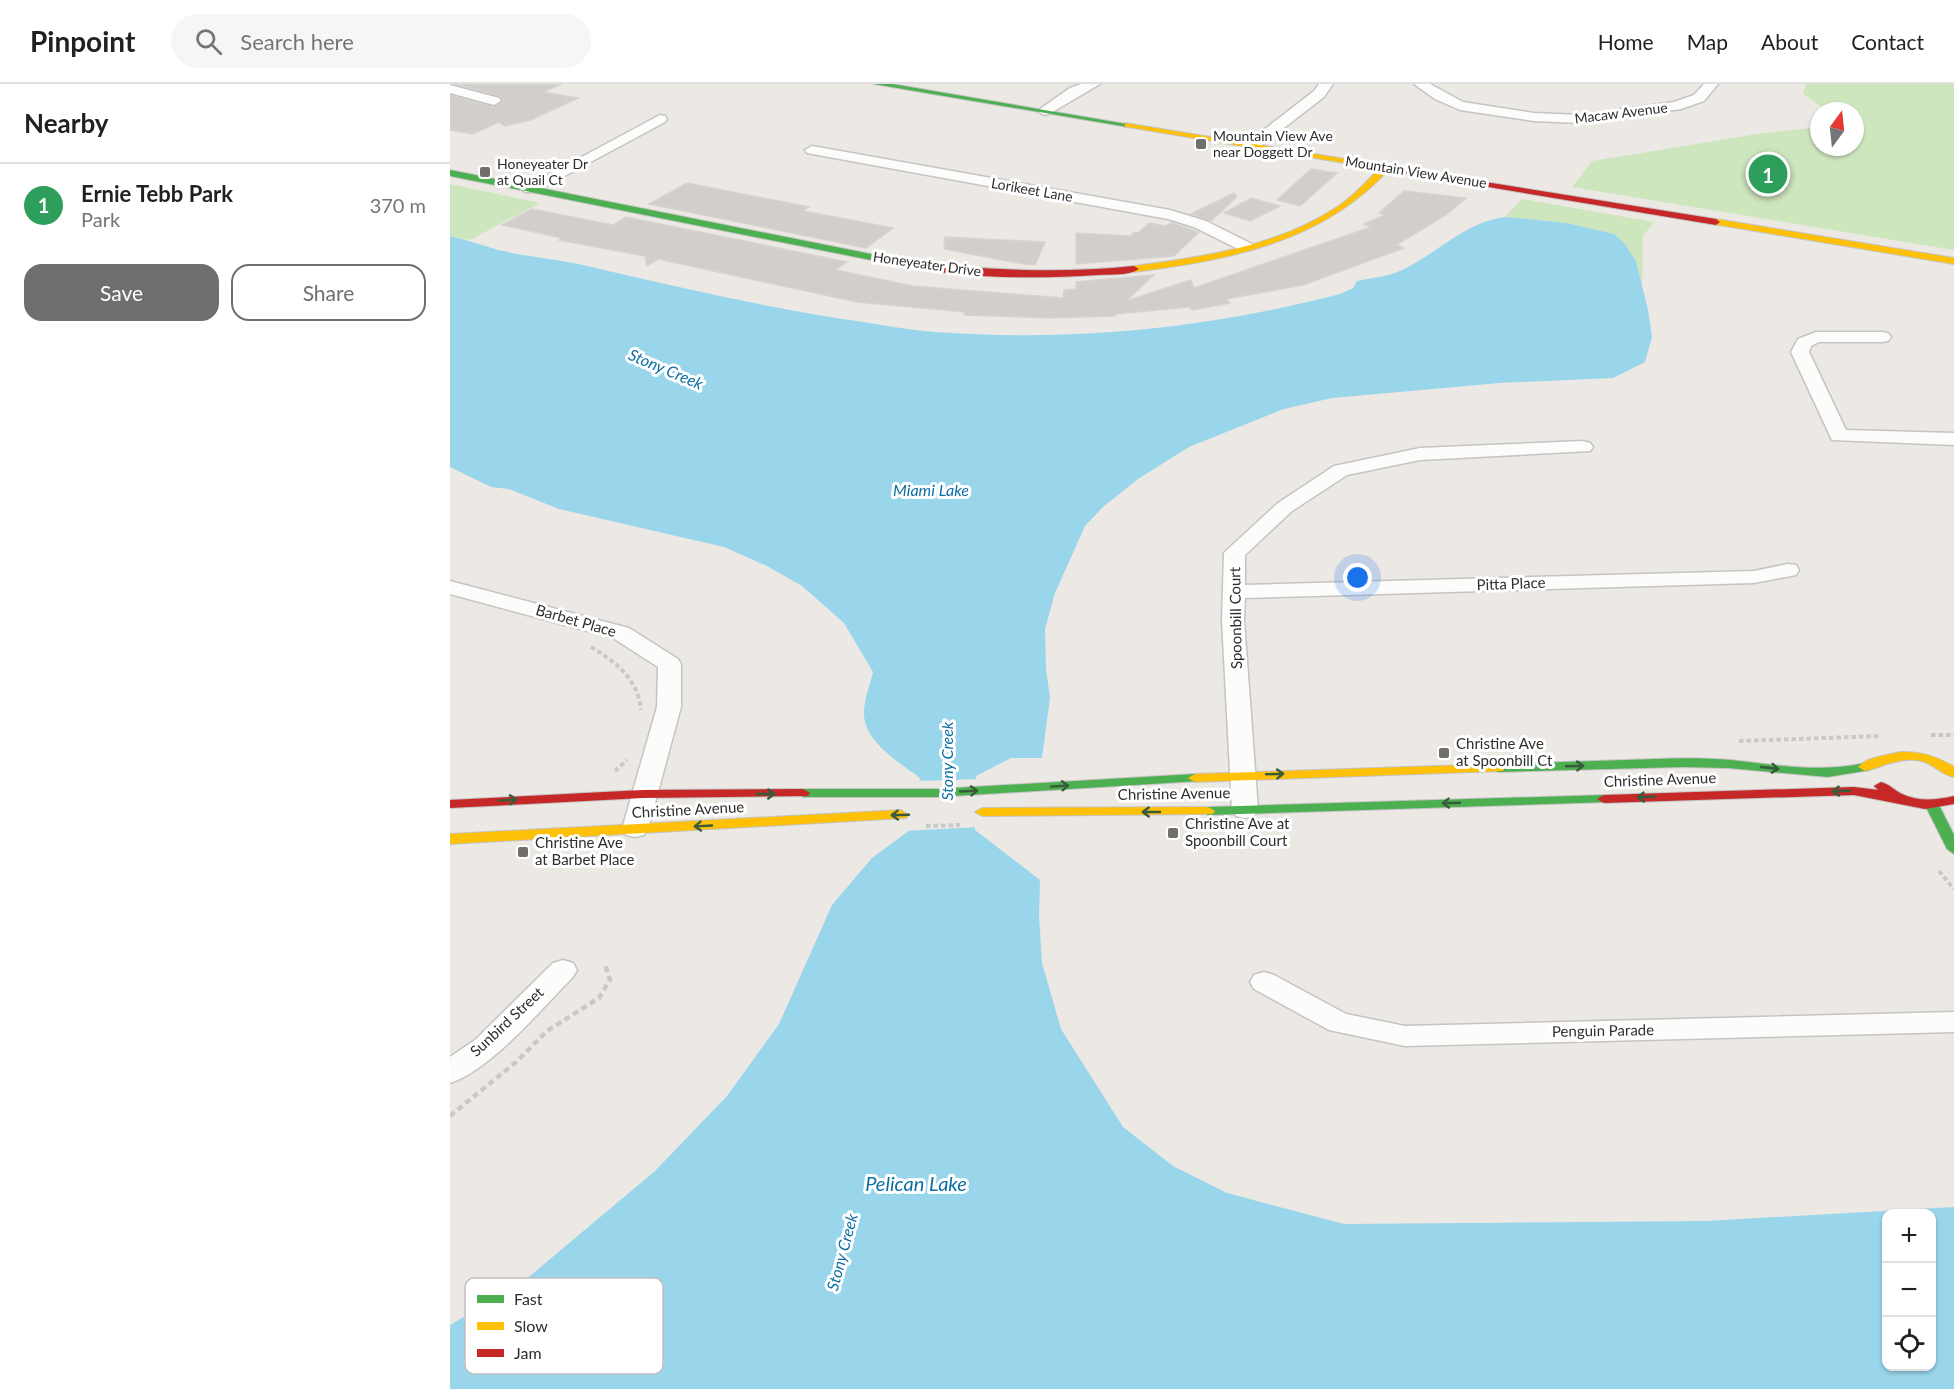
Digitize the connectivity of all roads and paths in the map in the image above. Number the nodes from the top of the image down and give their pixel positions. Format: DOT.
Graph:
graph roads {
  1 [pos="878,84"];
  2 [pos="1093,84"];
  3 [pos="1326,84"];
  4 [pos="1421,84"];
  5 [pos="1711,84"];
  6 [pos="450,89"];
  7 [pos="494,101"];
  8 [pos="1044,111"];
  9 [pos="660,119"];
  10 [pos="1253,145"];
  11 [pos="812,150"];
  12 [pos="1386,167"];
  13 [pos="450,173"];
  14 [pos="530,189"];
  15 [pos="1246,248"];
  16 [pos="1954,261"];
  17 [pos="1882,337"];
  18 [pos="1954,439"];
  19 [pos="1583,447"];
  20 [pos="1788,570"];
  21 [pos="450,587"];
  22 [pos="1234,592"];
  23 [pos="590,646"];
  24 [pos="639,720"];
  25 [pos="631,751"];
  26 [pos="1935,760"];
  27 [pos="1881,762"];
  28 [pos="1954,764"];
  29 [pos="611,773"];
  30 [pos="1954,773"];
  31 [pos="1242,775"];
  32 [pos="643,794"];
  33 [pos="1899,798"];
  34 [pos="1954,800"];
  35 [pos="450,804"];
  36 [pos="1932,805"];
  37 [pos="1245,810"];
  38 [pos="911,814"];
  39 [pos="965,819"];
  40 [pos="920,826"];
  41 [pos="635,829"];
  42 [pos="450,839"];
  43 [pos="1954,849"];
  44 [pos="604,965"];
  45 [pos="563,970"];
  46 [pos="1264,982"];
  47 [pos="1954,1022"];
  48 [pos="450,1072"];
  49 [pos="450,1116"];
  1 -- 8 [label="street, Mountain View Avenue"];
  2 -- 8 [label="street"];
  3 -- 10 [label="street"];
  4 -- 5 [label="street, Macaw Avenue"];
  6 -- 7 [label="street"];
  8 -- 10 [label="street, Mountain View Avenue"];
  9 -- 14 [label="street"];
  10 -- 12 [label="street, Mountain View Avenue"];
  11 -- 15 [label="street, Lorikeet Lane"];
  12 -- 15 [label="street, Honeyeater Drive"];
  12 -- 16 [label="street, Mountain View Avenue"];
  13 -- 14 [label="street, Honeyeater Drive"];
  14 -- 15 [label="street, Honeyeater Drive"];
  17 -- 18 [label="street"];
  19 -- 22 [label="street, Spoonbill Court"];
  20 -- 22 [label="street, Pitta Place"];
  21 -- 32 [label="street, Barbet Place"];
  22 -- 31 [label="street, Spoonbill Court"];
  23 -- 24 [label="path"];
  25 -- 29 [label="path"];
  26 -- 27 [label="street, Christine Avenue"];
  26 -- 28 [label="street"];
  26 -- 30 [label="street"];
  31 -- 27 [label="street, Christine Avenue, one-way"];
  27 -- 33 [label="street"];
  32 -- 31 [label="street, Christine Avenue, one-way"];
  31 -- 37 [label="street, Spoonbill Court"];
  35 -- 32 [label="street, Christine Avenue, one-way"];
  32 -- 41 [label="street, Barbet Place"];
  33 -- 36 [label="street, Christine Avenue"];
  33 -- 37 [label="street, Christine Avenue, one-way"];
  34 -- 36 [label="street"];
  36 -- 43 [label="street"];
  37 -- 39 [label="street, Christine Avenue, one-way"];
  38 -- 41 [label="street, Christine Avenue, one-way"];
  39 -- 40 [label="path"];
  41 -- 42 [label="street, Christine Avenue"];
  44 -- 49 [label="path"];
  45 -- 48 [label="street, Sunbird Street"];
  46 -- 47 [label="street, Penguin Parade"];
}
